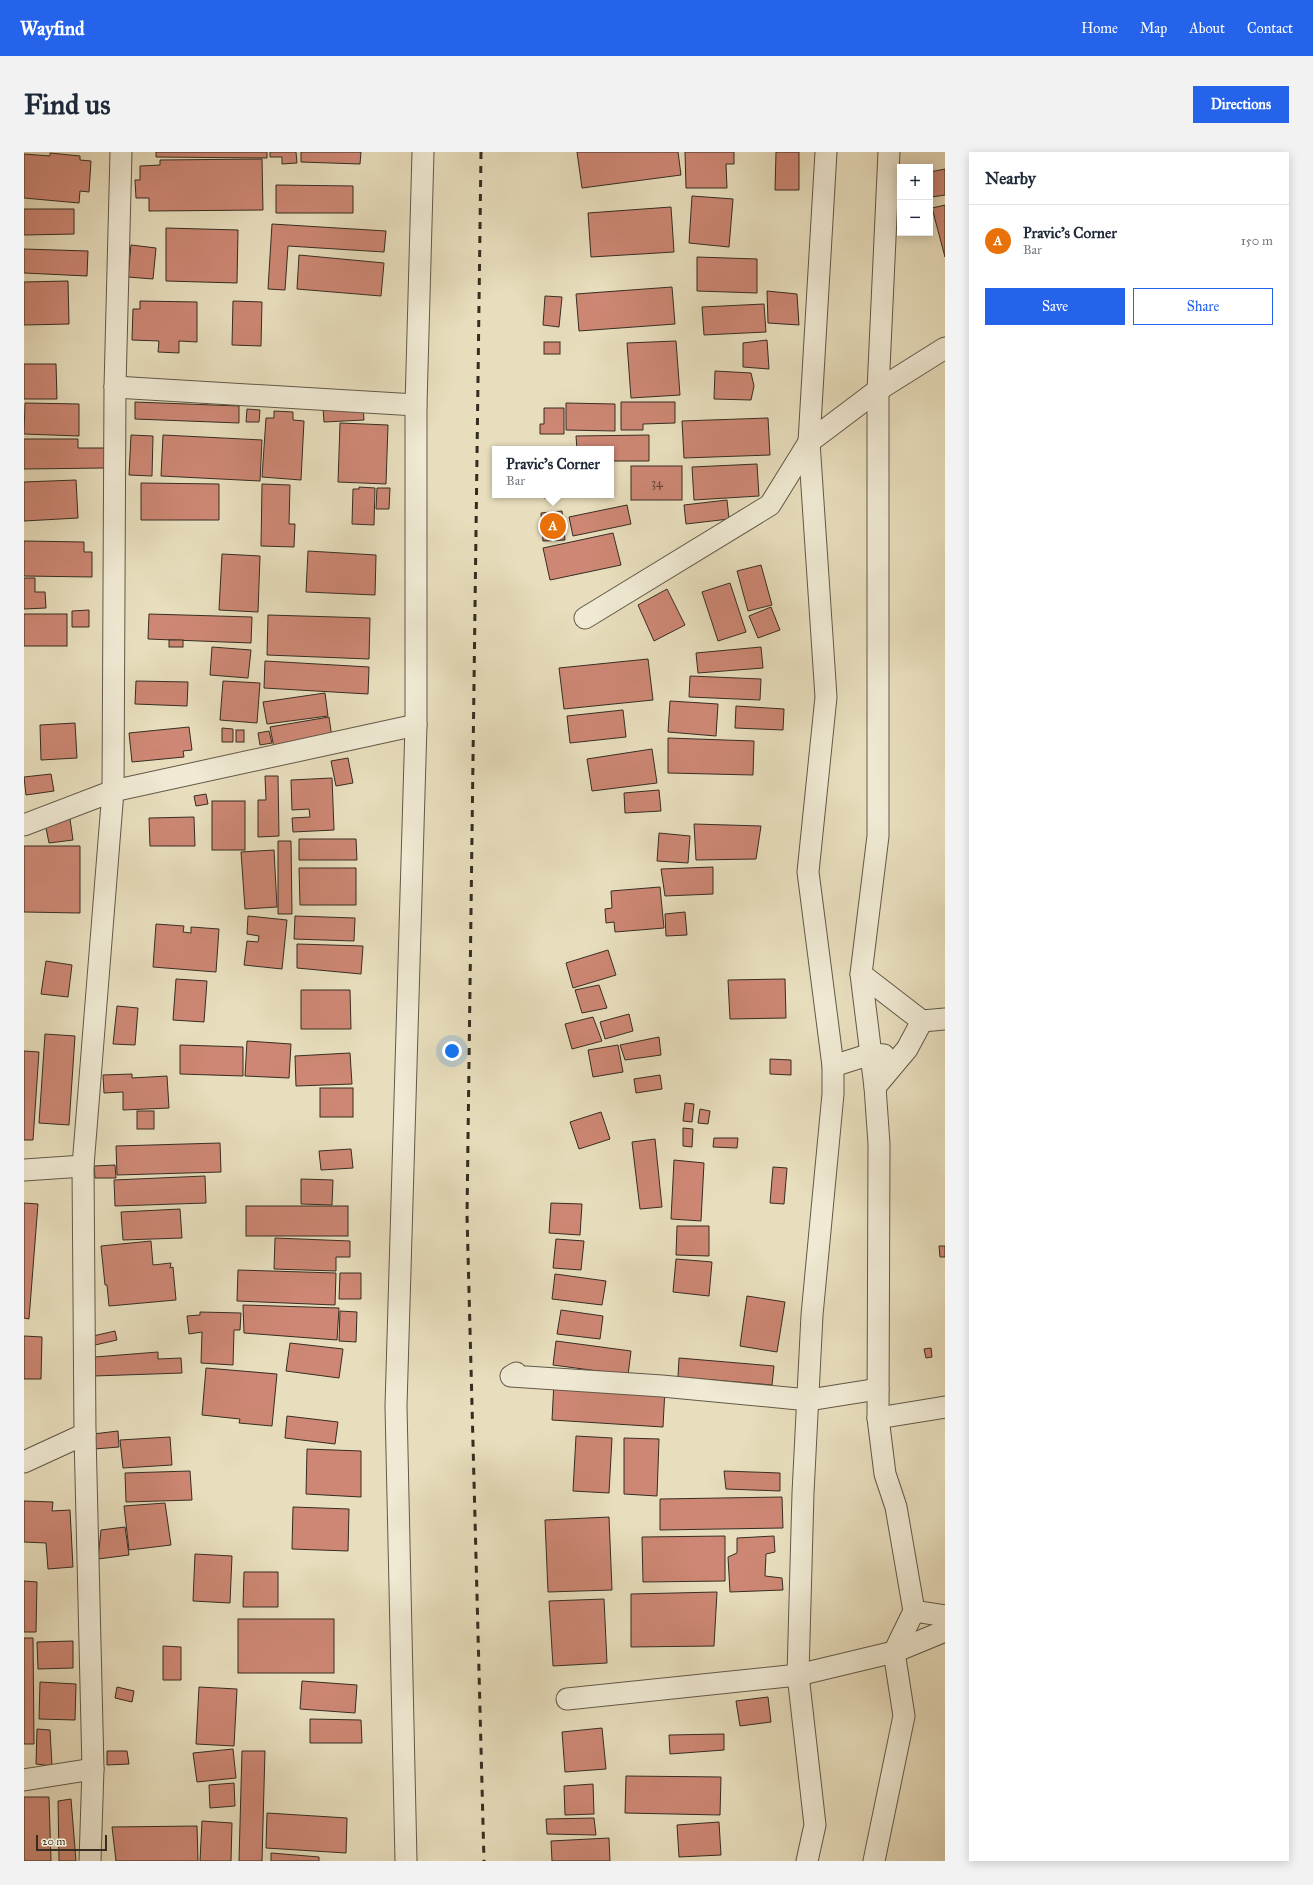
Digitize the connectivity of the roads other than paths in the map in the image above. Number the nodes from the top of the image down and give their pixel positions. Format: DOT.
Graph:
graph roads {
  1 [pos="121,152"];
  2 [pos="423,152"];
  3 [pos="826,152"];
  4 [pos="889,152"];
  5 [pos="945,348"];
  6 [pos="116,387"];
  7 [pos="878,390"];
  8 [pos="416,405"];
  9 [pos="809,442"];
  10 [pos="585,618"];
  11 [pos="416,725"];
  12 [pos="113,791"];
  13 [pos="24,825"];
  14 [pos="861,974"];
  15 [pos="945,1019"];
  16 [pos="922,1021"];
  17 [pos="907,1049"];
  18 [pos="871,1054"];
  19 [pos="833,1066"];
  20 [pos="875,1087"];
  21 [pos="83,1166"];
  22 [pos="24,1170"];
  23 [pos="516,1373"];
  24 [pos="878,1389"];
  25 [pos="809,1400"];
  26 [pos="945,1407"];
  27 [pos="878,1418"];
  28 [pos="85,1434"];
  29 [pos="24,1462"];
  30 [pos="914,1611"];
  31 [pos="945,1616"];
  32 [pos="945,1631"];
  33 [pos="894,1652"];
  34 [pos="798,1675"];
  35 [pos="567,1699"];
  36 [pos="93,1769"];
  37 [pos="24,1780"];
  38 [pos="90,1861"];
  39 [pos="406,1861"];
  40 [pos="807,1861"];
  41 [pos="874,1861"];
  1 -- 6 [label="street"];
  2 -- 8 [label="street"];
  3 -- 9 [label="street"];
  4 -- 7 [label="street"];
  5 -- 7 [label="street"];
  6 -- 8 [label="street"];
  6 -- 12 [label="street"];
  7 -- 9 [label="street"];
  7 -- 14 [label="street"];
  8 -- 11 [label="street"];
  9 -- 10 [label="street"];
  9 -- 19 [label="street"];
  11 -- 12 [label="street"];
  11 -- 39 [label="street"];
  12 -- 13 [label="street"];
  12 -- 21 [label="street"];
  14 -- 16 [label="street"];
  14 -- 18 [label="street"];
  15 -- 16 [label="street"];
  16 -- 17 [label="street"];
  17 -- 18 [label="street"];
  17 -- 20 [label="street"];
  18 -- 19 [label="street"];
  18 -- 20 [label="street"];
  19 -- 25 [label="street"];
  20 -- 24 [label="street"];
  21 -- 22 [label="street"];
  21 -- 28 [label="street"];
  23 -- 25 [label="street"];
  24 -- 25 [label="street"];
  24 -- 27 [label="street"];
  25 -- 34 [label="street"];
  26 -- 27 [label="street"];
  27 -- 30 [label="street"];
  28 -- 29 [label="street"];
  28 -- 36 [label="street"];
  30 -- 31 [label="street"];
  30 -- 33 [label="street"];
  32 -- 33 [label="street"];
  33 -- 34 [label="street"];
  33 -- 41 [label="street"];
  34 -- 35 [label="street"];
  34 -- 40 [label="street"];
  36 -- 37 [label="street"];
  36 -- 38 [label="street"];
}
